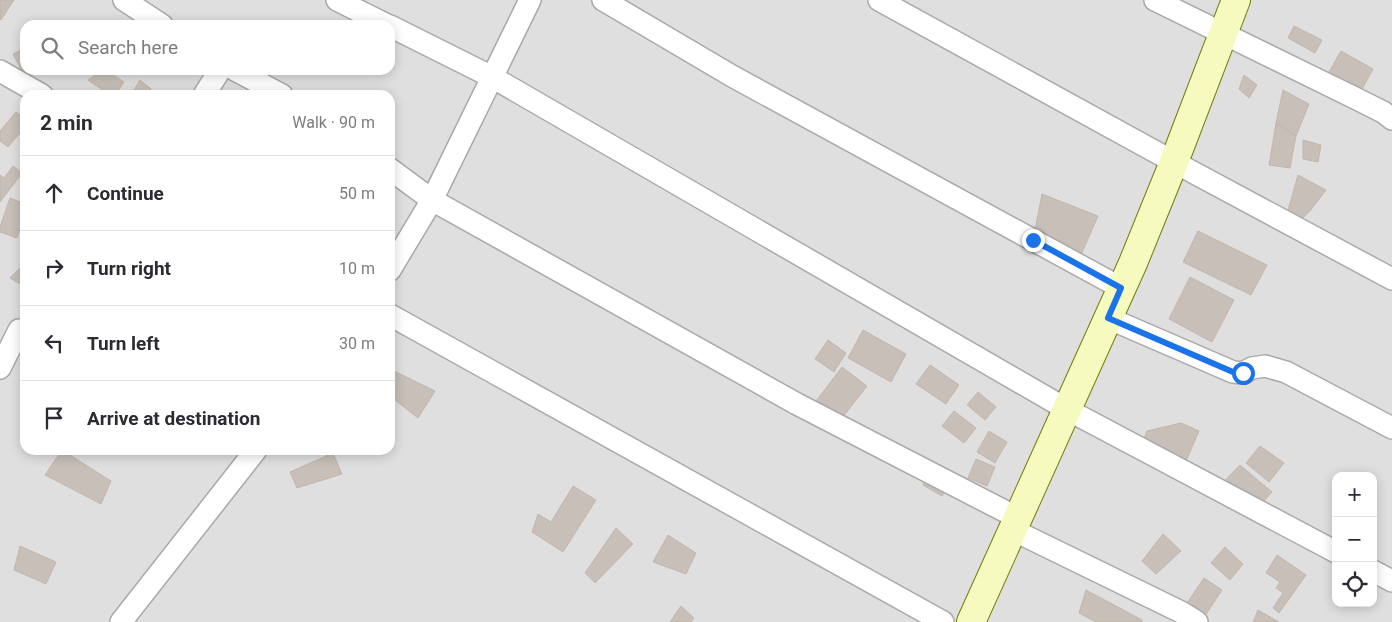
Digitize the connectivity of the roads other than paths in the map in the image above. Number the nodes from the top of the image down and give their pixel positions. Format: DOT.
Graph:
graph roads {
  1 [pos="124,0"];
  2 [pos="337,0"];
  3 [pos="530,0"];
  4 [pos="603,0"];
  5 [pos="879,0"];
  6 [pos="1155,0"];
  7 [pos="1236,0"];
  8 [pos="154,20"];
  9 [pos="376,20"];
  10 [pos="395,29"];
  11 [pos="1223,34"];
  12 [pos="0,70"];
  13 [pos="217,75"];
  14 [pos="244,75"];
  15 [pos="492,77"];
  16 [pos="34,90"];
  17 [pos="207,90"];
  18 [pos="273,90"];
  19 [pos="1392,120"];
  20 [pos="1174,162"];
  21 [pos="395,173"];
  22 [pos="432,200"];
  23 [pos="395,262"];
  24 [pos="1392,279"];
  25 [pos="1121,288"];
  26 [pos="395,318"];
  27 [pos="1108,318"];
  28 [pos="15,329"];
  29 [pos="0,368"];
  30 [pos="1068,410"];
  31 [pos="1392,428"];
  32 [pos="252,455"];
  33 [pos="1016,524"];
  34 [pos="1332,550"];
  35 [pos="1377,573"];
  36 [pos="1392,581"];
  37 [pos="121,622"];
  38 [pos="943,622"];
  39 [pos="971,622"];
  40 [pos="1197,622"];
  1 -- 8 [label="street"];
  2 -- 9 [label="street"];
  3 -- 15 [label="street"];
  4 -- 25 [label="street"];
  5 -- 20 [label="street"];
  6 -- 11 [label="street"];
  7 -- 11 [label="main road"];
  10 -- 15 [label="street"];
  11 -- 19 [label="street"];
  11 -- 20 [label="main road"];
  12 -- 16 [label="street"];
  13 -- 17 [label="street"];
  14 -- 18 [label="street"];
  15 -- 22 [label="street"];
  15 -- 30 [label="street"];
  20 -- 24 [label="street"];
  20 -- 25 [label="main road"];
  21 -- 22 [label="street"];
  22 -- 23 [label="street"];
  22 -- 33 [label="street"];
  25 -- 27 [label="main road"];
  26 -- 38 [label="street"];
  27 -- 30 [label="main road"];
  27 -- 31 [label="street"];
  28 -- 29 [label="street"];
  30 -- 33 [label="main road"];
  30 -- 34 [label="street"];
  32 -- 37 [label="street"];
  33 -- 39 [label="main road"];
  33 -- 40 [label="street"];
  35 -- 36 [label="street"];
}
